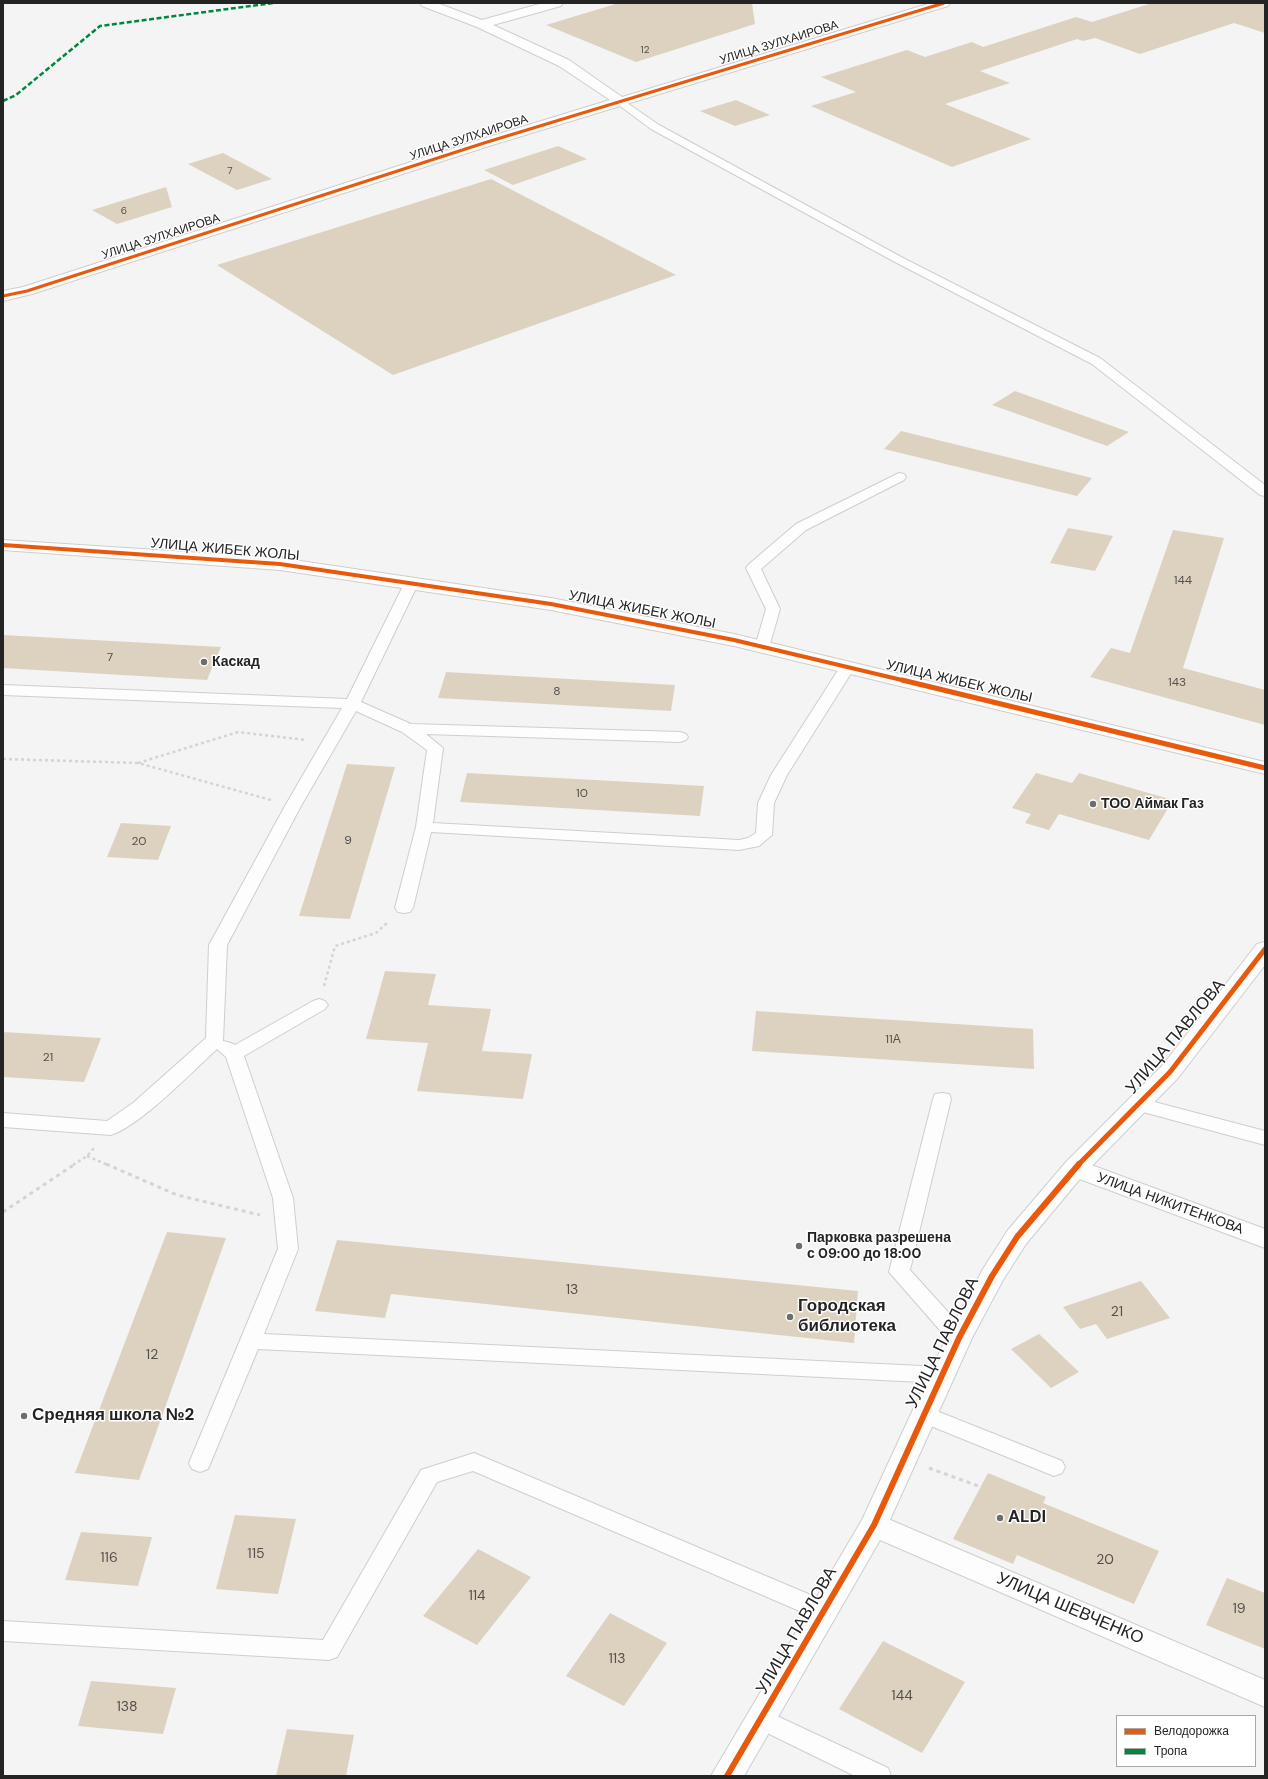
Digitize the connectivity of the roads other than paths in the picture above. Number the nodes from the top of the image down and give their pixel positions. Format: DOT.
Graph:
graph roads {
  1 [pos="426,3"];
  2 [pos="557,3"];
  3 [pos="944,3"];
  4 [pos="481,24"];
  5 [pos="620,101"];
  6 [pos="3,296"];
  7 [pos="899,477"];
  8 [pos="1265,492"];
  9 [pos="3,546"];
  10 [pos="412,584"];
  11 [pos="762,647"];
  12 [pos="847,667"];
  13 [pos="3,690"];
  14 [pos="352,704"];
  15 [pos="408,729"];
  16 [pos="680,737"];
  17 [pos="1265,768"];
  18 [pos="424,828"];
  19 [pos="404,908"];
  20 [pos="1265,949"];
  21 [pos="319,1005"];
  22 [pos="215,1040"];
  23 [pos="234,1054"];
  24 [pos="942,1099"];
  25 [pos="1139,1104"];
  26 [pos="3,1120"];
  27 [pos="1265,1138"];
  28 [pos="1075,1168"];
  29 [pos="1265,1239"];
  30 [pos="959,1338"];
  31 [pos="251,1341"];
  32 [pos="942,1375"];
  33 [pos="924,1414"];
  34 [pos="200,1463"];
  35 [pos="1054,1467"];
  36 [pos="874,1525"];
  37 [pos="824,1611"];
  38 [pos="3,1631"];
  39 [pos="1265,1694"];
  40 [pos="762,1719"];
  41 [pos="727,1776"];
  42 [pos="879,1776"];
  1 -- 4 [label="street"];
  2 -- 4 [label="street"];
  3 -- 5 [label="street, УЛИЦА ЗУЛХАИРОВА"];
  4 -- 5 [label="street"];
  5 -- 6 [label="street, УЛИЦА ЗУЛХАИРОВА"];
  5 -- 8 [label="lane"];
  7 -- 11 [label="lane"];
  9 -- 10 [label="street, УЛИЦА ЖИБЕК ЖОЛЫ"];
  10 -- 11 [label="street, УЛИЦА ЖИБЕК ЖОЛЫ"];
  10 -- 14 [label="lane"];
  11 -- 12 [label="street, УЛИЦА ЖИБЕК ЖОЛЫ"];
  12 -- 17 [label="street, УЛИЦА ЖИБЕК ЖОЛЫ"];
  12 -- 18 [label="lane"];
  13 -- 14 [label="lane"];
  14 -- 15 [label="lane"];
  14 -- 22 [label="lane"];
  15 -- 16 [label="lane"];
  15 -- 18 [label="lane"];
  18 -- 19 [label="lane"];
  20 -- 25 [label="street, УЛИЦА ПАВЛОВА"];
  21 -- 23 [label="lane"];
  22 -- 23 [label="lane"];
  22 -- 26 [label="lane"];
  23 -- 31 [label="lane"];
  24 -- 30 [label="lane"];
  25 -- 27 [label="lane"];
  25 -- 28 [label="street, УЛИЦА ПАВЛОВА"];
  28 -- 29 [label="street, УЛИЦА НИКИТЕНКОВА"];
  28 -- 30 [label="street, УЛИЦА ПАВЛОВА"];
  30 -- 32 [label="street, УЛИЦА ПАВЛОВА"];
  31 -- 32 [label="lane"];
  31 -- 34 [label="lane"];
  32 -- 33 [label="street, УЛИЦА ПАВЛОВА"];
  33 -- 35 [label="lane"];
  33 -- 36 [label="street, УЛИЦА ПАВЛОВА"];
  36 -- 37 [label="street, УЛИЦА ПАВЛОВА"];
  36 -- 39 [label="street, УЛИЦА ШЕВЧЕНКО"];
  37 -- 38 [label="lane"];
  37 -- 40 [label="street, УЛИЦА ПАВЛОВА"];
  40 -- 41 [label="street, УЛИЦА ПАВЛОВА"];
  40 -- 42 [label="lane"];
}
